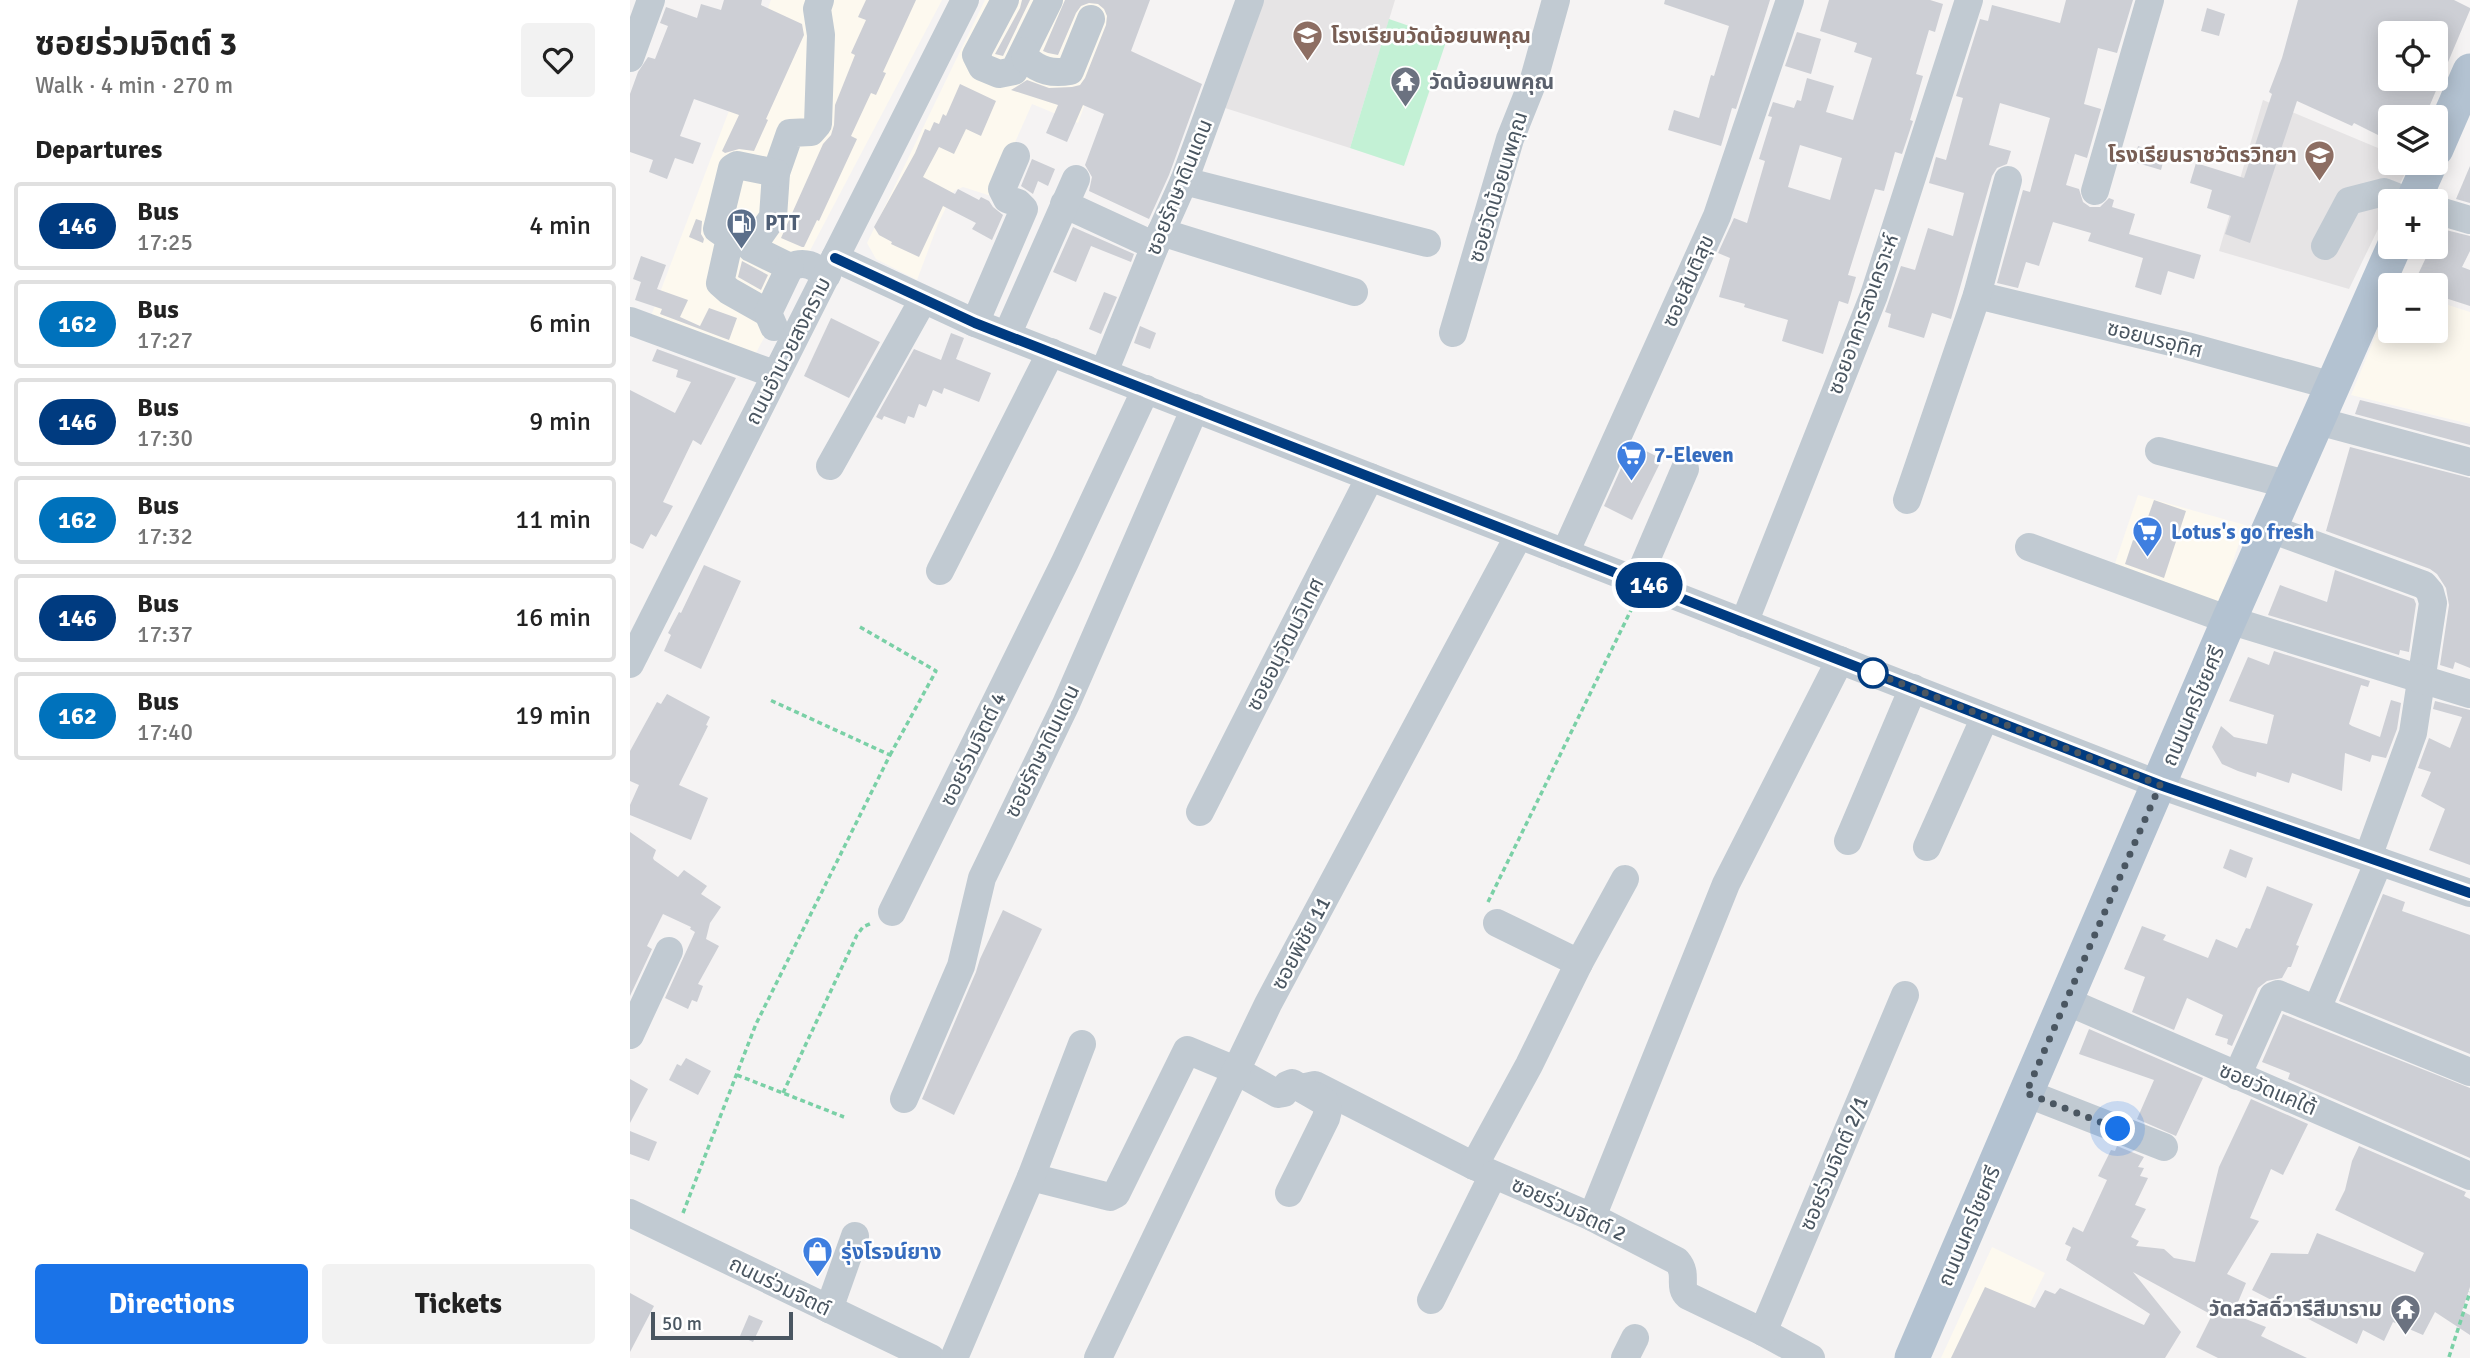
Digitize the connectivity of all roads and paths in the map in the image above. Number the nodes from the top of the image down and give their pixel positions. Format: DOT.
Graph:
graph roads {
  1 [pos="820,0"];
  2 [pos="965,0"];
  3 [pos="1005,0"];
  4 [pos="1049,0"];
  5 [pos="1250,0"];
  6 [pos="1556,0"];
  7 [pos="1790,0"];
  8 [pos="1969,0"];
  9 [pos="2150,0"];
  10 [pos="641,15"];
  11 [pos="1091,19"];
  12 [pos="943,44"];
  13 [pos="1025,51"];
  14 [pos="976,55"];
  15 [pos="630,58"];
  16 [pos="2470,71"];
  17 [pos="2448,121"];
  18 [pos="1016,156"];
  19 [pos="776,173"];
  20 [pos="2008,180"];
  21 [pos="1184,181"];
  22 [pos="2095,191"];
  23 [pos="2378,194"];
  24 [pos="2448,214"];
  25 [pos="2470,220"];
  26 [pos="1158,239"];
  27 [pos="740,243"];
  28 [pos="1427,243"];
  29 [pos="2325,246"];
  30 [pos="2389,259"];
  31 [pos="831,266"];
  32 [pos="790,267"];
  33 [pos="1354,292"];
  34 [pos="1977,295"];
  35 [pos="923,300"];
  36 [pos="768,313"];
  37 [pos="630,321"];
  38 [pos="975,323"];
  39 [pos="1453,333"];
  40 [pos="1007,335"];
  41 [pos="1051,352"];
  42 [pos="780,363"];
  43 [pos="1104,372"];
  44 [pos="2333,386"];
  45 [pos="1146,389"];
  46 [pos="1195,408"];
  47 [pos="2318,421"];
  48 [pos="2159,451"];
  49 [pos="2470,462"];
  50 [pos="830,466"];
  51 [pos="1685,469"];
  52 [pos="1370,477"];
  53 [pos="2290,485"];
  54 [pos="1908,500"];
  55 [pos="2271,528"];
  56 [pos="1519,535"];
  57 [pos="2029,547"];
  58 [pos="1566,553"];
  59 [pos="940,571"];
  60 [pos="1641,582"];
  61 [pos="2229,620"];
  62 [pos="1744,623"];
  63 [pos="860,627"];
  64 [pos="1839,660"];
  65 [pos="630,664"];
  66 [pos="2423,678"];
  67 [pos="1913,688"];
  68 [pos="2470,694"];
  69 [pos="769,700"];
  70 [pos="1985,717"];
  71 [pos="890,755"];
  72 [pos="2160,785"];
  73 [pos="1200,812"];
  74 [pos="1848,841"];
  75 [pos="1927,847"];
  76 [pos="2374,859"];
  77 [pos="1625,879"];
  78 [pos="2470,893"];
  79 [pos="892,912"];
  80 [pos="1492,914"];
  81 [pos="669,951"];
  82 [pos="1579,963"];
  83 [pos="1905,995"];
  84 [pos="2066,1001"];
  85 [pos="2317,1009"];
  86 [pos="630,1035"];
  87 [pos="1082,1044"];
  88 [pos="1235,1070"];
  89 [pos="2470,1072"];
  90 [pos="737,1075"];
  91 [pos="2237,1076"];
  92 [pos="1301,1088"];
  93 [pos="783,1093"];
  94 [pos="2026,1093"];
  95 [pos="904,1099"];
  96 [pos="844,1117"];
  97 [pos="2164,1147"];
  98 [pos="1483,1171"];
  99 [pos="2470,1176"];
  100 [pos="1031,1177"];
  101 [pos="1289,1192"];
  102 [pos="630,1213"];
  103 [pos="1592,1217"];
  104 [pos="680,1221"];
  105 [pos="856,1236"];
  106 [pos="2470,1292"];
  107 [pos="1431,1300"];
  108 [pos="2468,1307"];
  109 [pos="829,1309"];
  110 [pos="1763,1332"];
  111 [pos="2449,1357"];
  112 [pos="931,1358"];
  113 [pos="954,1358"];
  114 [pos="1098,1358"];
  115 [pos="1811,1358"];
  116 [pos="1912,1358"];
  1 -- 19 [label="street"];
  2 -- 12 [label="street, ถนนอำนวยสงคราม"];
  3 -- 14 [label="street"];
  4 -- 13 [label="street"];
  5 -- 21 [label="street, ซอยรักษาดินแดน"];
  6 -- 39 [label="street, ซอยวัดน้อยนพคุณ"];
  7 -- 58 [label="street, ซอยสันติสุข"];
  8 -- 62 [label="street, ซอยอาคารสงเคราะห์"];
  9 -- 22 [label="street"];
  10 -- 15 [label="street"];
  11 -- 13 [label="street"];
  12 -- 14 [label="street"];
  12 -- 31 [label="street, ถนนอำนวยสงคราม"];
  13 -- 14 [label="street"];
  16 -- 17 [label="main road"];
  18 -- 38 [label="street"];
  19 -- 27 [label="street"];
  19 -- 27 [label="street"];
  20 -- 34 [label="street"];
  21 -- 26 [label="street, ซอยรักษาดินแดน"];
  21 -- 28 [label="street"];
  23 -- 29 [label="street"];
  24 -- 25 [label="street"];
  26 -- 33 [label="street"];
  26 -- 40 [label="street"];
  26 -- 43 [label="street, ซอยรักษาดินแดน"];
  27 -- 32 [label="street"];
  27 -- 36 [label="street"];
  30 -- 44 [label="main road, ถนนนครไชยศรี"];
  31 -- 32 [label="street"];
  31 -- 35 [label="street"];
  31 -- 42 [label="street, ถนนอำนวยสงคราม"];
  32 -- 36 [label="street"];
  34 -- 44 [label="street, ซอยนรอุทิศ"];
  34 -- 54 [label="street"];
  35 -- 38 [label="street"];
  35 -- 50 [label="street"];
  36 -- 42 [label="street"];
  37 -- 42 [label="street"];
  38 -- 40 [label="street"];
  40 -- 41 [label="street"];
  41 -- 43 [label="street"];
  41 -- 59 [label="street"];
  42 -- 65 [label="street, ถนนอำนวยสงคราม"];
  43 -- 45 [label="street"];
  44 -- 47 [label="main road, ถนนนครไชยศรี"];
  45 -- 46 [label="street"];
  45 -- 79 [label="street, ซอยร่วมจิตต์ 4"];
  46 -- 52 [label="street"];
  46 -- 95 [label="street, ซอยรักษาดินแดน"];
  47 -- 49 [label="street"];
  47 -- 53 [label="main road, ถนนนครไชยศรี"];
  48 -- 53 [label="street"];
  51 -- 60 [label="street"];
  52 -- 56 [label="street"];
  52 -- 73 [label="street, ซอยอนุวัฒนวิเทศ"];
  53 -- 55 [label="main road, ถนนนครไชยศรี"];
  55 -- 61 [label="main road, ถนนนครไชยศรี"];
  55 -- 66 [label="street"];
  56 -- 58 [label="street"];
  56 -- 88 [label="street, ซอยพิชัย 11"];
  57 -- 61 [label="street"];
  58 -- 60 [label="street"];
  60 -- 62 [label="street"];
  60 -- 80 [label="path"];
  61 -- 66 [label="street"];
  61 -- 72 [label="main road, ถนนนครไชยศรี"];
  62 -- 64 [label="street"];
  63 -- 71 [label="path"];
  64 -- 67 [label="street"];
  64 -- 103 [label="street"];
  66 -- 68 [label="street"];
  66 -- 76 [label="street"];
  67 -- 70 [label="street"];
  67 -- 74 [label="street"];
  69 -- 71 [label="path"];
  70 -- 72 [label="street"];
  70 -- 75 [label="street"];
  71 -- 90 [label="path"];
  72 -- 76 [label="street"];
  72 -- 84 [label="main road, ถนนนครไชยศรี"];
  76 -- 78 [label="street"];
  76 -- 85 [label="street"];
  77 -- 82 [label="street"];
  79 -- 93 [label="path"];
  80 -- 82 [label="street"];
  81 -- 86 [label="street"];
  82 -- 98 [label="street"];
  83 -- 110 [label="street, ซอยร่วมจิตต์ 2/1"];
  84 -- 91 [label="street, ซอยวัดแคใต้"];
  84 -- 94 [label="main road, ถนนนครไชยศรี"];
  85 -- 89 [label="street"];
  85 -- 91 [label="street"];
  87 -- 100 [label="street"];
  88 -- 92 [label="street, ซอยร่วมจิตต์ 2"];
  88 -- 100 [label="street"];
  88 -- 114 [label="street, ซอยพิชัย 11"];
  90 -- 93 [label="path"];
  90 -- 104 [label="path"];
  91 -- 99 [label="street, ซอยวัดแคใต้"];
  92 -- 98 [label="street, ซอยร่วมจิตต์ 2"];
  92 -- 101 [label="street"];
  93 -- 96 [label="path"];
  94 -- 97 [label="street"];
  94 -- 116 [label="main road, ถนนนครไชยศรี"];
  98 -- 103 [label="street, ซอยร่วมจิตต์ 2"];
  98 -- 107 [label="street"];
  100 -- 113 [label="street"];
  102 -- 109 [label="street, ถนนร่วมจิตต์"];
  103 -- 110 [label="street, ซอยร่วมจิตต์ 2"];
  105 -- 109 [label="street"];
  106 -- 108 [label="path"];
  108 -- 111 [label="path"];
  109 -- 112 [label="street, ถนนร่วมจิตต์"];
  110 -- 115 [label="street, ซอยร่วมจิตต์ 2"];
}
